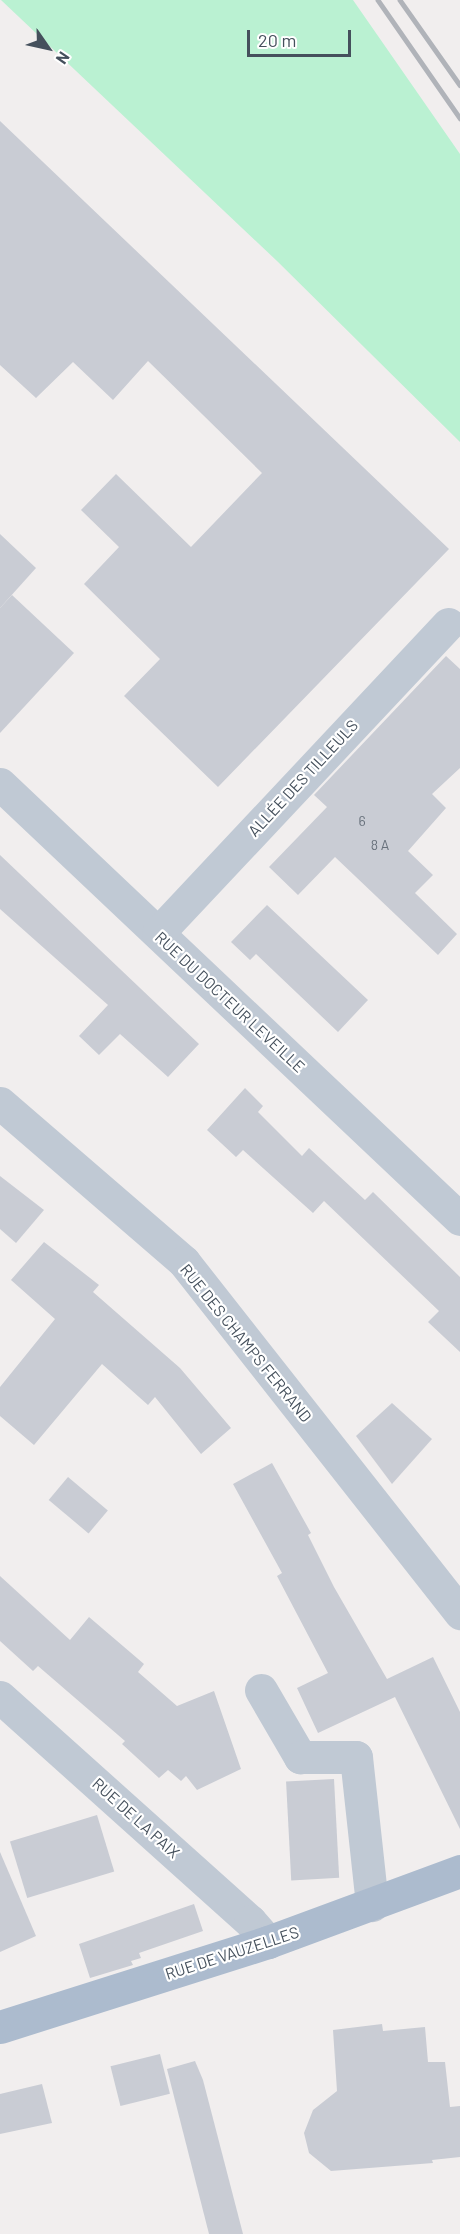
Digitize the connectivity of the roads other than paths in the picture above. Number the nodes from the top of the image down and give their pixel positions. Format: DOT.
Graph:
graph roads {
  1 [pos="448,624"];
  2 [pos="0,784"];
  3 [pos="158,933"];
  4 [pos="0,1103"];
  5 [pos="460,1219"];
  6 [pos="460,1613"];
  7 [pos="261,1690"];
  8 [pos="0,1697"];
  9 [pos="460,1871"];
  10 [pos="372,1905"];
  11 [pos="268,1942"];
  12 [pos="0,2027"];
  1 -- 3 [label="street, ALLÉE DES TILLEULS"];
  2 -- 3 [label="street, RUE DU DOCTEUR LEVEILLE"];
  3 -- 5 [label="street, RUE DU DOCTEUR LEVEILLE"];
  4 -- 6 [label="street, RUE DES CHAMPS FERRAND"];
  7 -- 10 [label="street"];
  8 -- 11 [label="street, RUE DE LA PAIX"];
  9 -- 10 [label="main road, RUE DE VAUZELLES"];
  10 -- 11 [label="main road, RUE DE VAUZELLES"];
  11 -- 12 [label="main road, RUE DE VAUZELLES"];
}
